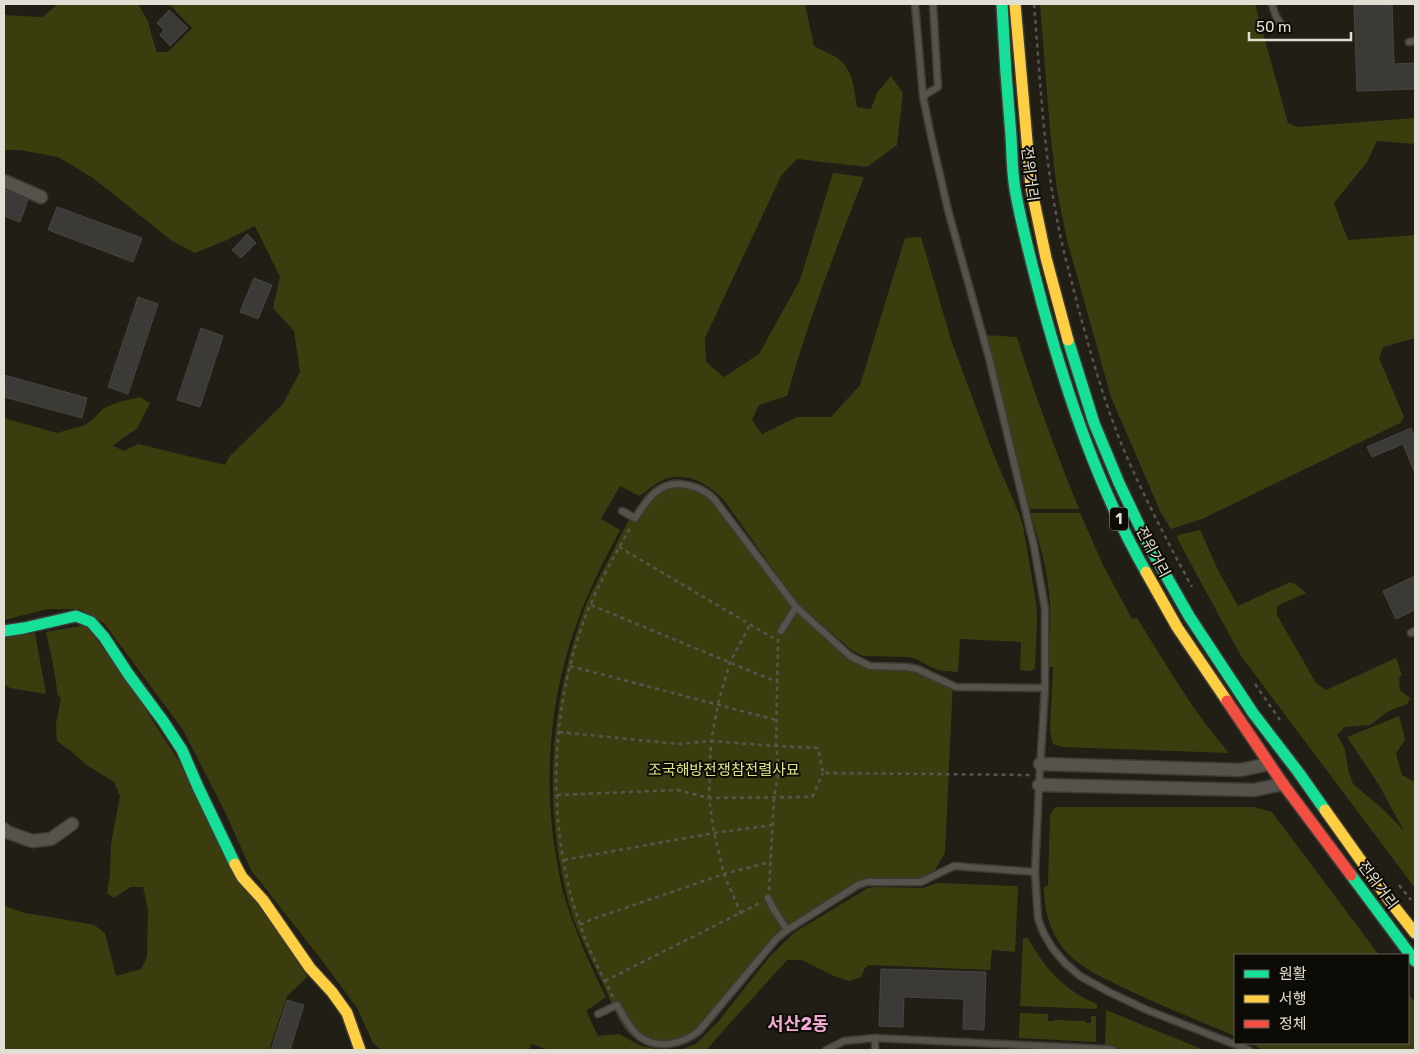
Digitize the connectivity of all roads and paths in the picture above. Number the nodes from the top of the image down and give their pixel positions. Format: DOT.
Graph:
graph roads {
  1 [pos="915,4"];
  2 [pos="933,4"];
  3 [pos="1002,4"];
  4 [pos="1016,4"];
  5 [pos="1034,4"];
  6 [pos="1272,4"];
  7 [pos="1286,28"];
  8 [pos="922,96"];
  9 [pos="4,181"];
  10 [pos="41,197"];
  11 [pos="622,511"];
  12 [pos="635,518"];
  13 [pos="619,547"];
  14 [pos="1194,590"];
  15 [pos="590,605"];
  16 [pos="796,607"];
  17 [pos="750,625"];
  18 [pos="4,631"];
  19 [pos="781,632"];
  20 [pos="777,640"];
  21 [pos="730,662"];
  22 [pos="570,666"];
  23 [pos="776,682"];
  24 [pos="1253,682"];
  25 [pos="1045,688"];
  26 [pos="718,704"];
  27 [pos="776,720"];
  28 [pos="1286,727"];
  29 [pos="559,732"];
  30 [pos="711,741"];
  31 [pos="776,746"];
  32 [pos="1269,764"];
  33 [pos="823,773"];
  34 [pos="1039,775"];
  35 [pos="1283,784"];
  36 [pos="557,796"];
  37 [pos="774,797"];
  38 [pos="709,798"];
  39 [pos="72,824"];
  40 [pos="773,825"];
  41 [pos="4,829"];
  42 [pos="714,833"];
  43 [pos="564,860"];
  44 [pos="771,862"];
  45 [pos="1035,872"];
  46 [pos="724,874"];
  47 [pos="1398,882"];
  48 [pos="768,898"];
  49 [pos="1415,905"];
  50 [pos="741,914"];
  51 [pos="580,925"];
  52 [pos="786,930"];
  53 [pos="1415,933"];
  54 [pos="1415,960"];
  55 [pos="605,981"];
  56 [pos="617,1005"];
  57 [pos="598,1014"];
  58 [pos="875,1038"];
  59 [pos="360,1050"];
  60 [pos="826,1050"];
  61 [pos="874,1050"];
  62 [pos="1113,1050"];
  63 [pos="1249,1050"];
  1 -- 8 [label="lane"];
  2 -- 8 [label="lane"];
  3 -- 32 [label="main road, 전위거리 / 1"];
  4 -- 53 [label="main road, 전위거리 / 1"];
  5 -- 14 [label="path"];
  6 -- 7 [label="lane"];
  8 -- 25 [label="lane"];
  9 -- 10 [label="street"];
  11 -- 12 [label="lane"];
  12 -- 13 [label="path"];
  12 -- 16 [label="lane"];
  13 -- 15 [label="path"];
  13 -- 17 [label="path"];
  15 -- 21 [label="path"];
  15 -- 22 [label="path"];
  16 -- 19 [label="lane"];
  16 -- 25 [label="lane"];
  17 -- 20 [label="path"];
  17 -- 21 [label="path"];
  18 -- 59 [label="main road"];
  19 -- 20 [label="path"];
  20 -- 23 [label="path"];
  21 -- 23 [label="path"];
  21 -- 26 [label="path"];
  22 -- 26 [label="path"];
  22 -- 29 [label="path"];
  23 -- 27 [label="path"];
  24 -- 28 [label="path"];
  25 -- 34 [label="lane"];
  26 -- 27 [label="path"];
  26 -- 30 [label="path"];
  27 -- 31 [label="path"];
  29 -- 30 [label="path"];
  29 -- 36 [label="path"];
  30 -- 31 [label="path"];
  30 -- 38 [label="path"];
  31 -- 33 [label="path"];
  31 -- 37 [label="path"];
  32 -- 34 [label="street"];
  32 -- 35 [label="main road, 전위거리 / 1"];
  33 -- 34 [label="path"];
  33 -- 37 [label="path"];
  34 -- 35 [label="street"];
  34 -- 45 [label="lane"];
  35 -- 54 [label="main road, 전위거리 / 1"];
  36 -- 38 [label="path"];
  36 -- 43 [label="path"];
  37 -- 38 [label="path"];
  37 -- 40 [label="path"];
  38 -- 42 [label="path"];
  39 -- 41 [label="street"];
  40 -- 42 [label="path"];
  40 -- 44 [label="path"];
  42 -- 43 [label="path"];
  42 -- 46 [label="path"];
  43 -- 51 [label="path"];
  44 -- 46 [label="path"];
  44 -- 48 [label="path"];
  45 -- 52 [label="lane"];
  45 -- 63 [label="lane"];
  46 -- 50 [label="path"];
  46 -- 51 [label="path"];
  47 -- 49 [label="path"];
  48 -- 50 [label="path"];
  48 -- 52 [label="lane"];
  50 -- 55 [label="path"];
  51 -- 55 [label="path"];
  52 -- 56 [label="lane"];
  55 -- 56 [label="path"];
  56 -- 57 [label="lane"];
  58 -- 60 [label="lane"];
  58 -- 61 [label="lane"];
  58 -- 62 [label="lane"];
}
